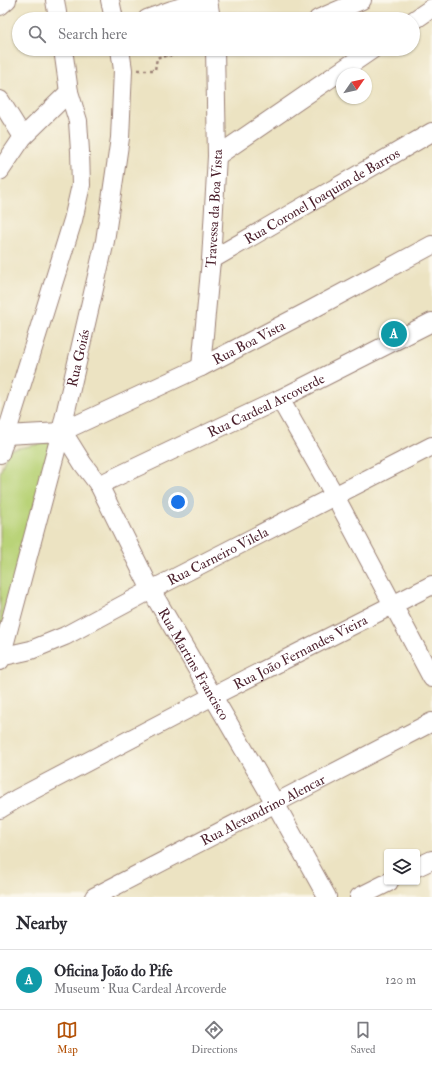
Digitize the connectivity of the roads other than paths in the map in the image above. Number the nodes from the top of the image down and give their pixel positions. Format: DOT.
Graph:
graph roads {
  1 [pos="7,0"];
  2 [pos="55,0"];
  3 [pos="110,0"];
  4 [pos="207,0"];
  5 [pos="362,0"];
  6 [pos="170,5"];
  7 [pos="0,6"];
  8 [pos="432,8"];
  9 [pos="57,12"];
  10 [pos="113,12"];
  11 [pos="158,12"];
  12 [pos="210,12"];
  13 [pos="334,12"];
  14 [pos="420,16"];
  15 [pos="64,56"];
  16 [pos="121,56"];
  17 [pos="218,56"];
  18 [pos="362,56"];
  19 [pos="69,92"];
  20 [pos="0,100"];
  21 [pos="432,132"];
  22 [pos="23,137"];
  23 [pos="217,156"];
  24 [pos="0,171"];
  25 [pos="432,245"];
  26 [pos="211,260"];
  27 [pos="432,322"];
  28 [pos="201,367"];
  29 [pos="280,399"];
  30 [pos="61,432"];
  31 [pos="3,433"];
  32 [pos="432,446"];
  33 [pos="0,454"];
  34 [pos="99,485"];
  35 [pos="334,496"];
  36 [pos="432,585"];
  37 [pos="150,590"];
  38 [pos="393,605"];
  39 [pos="0,658"];
  40 [pos="432,678"];
  41 [pos="213,696"];
  42 [pos="432,722"];
  43 [pos="275,803"];
  44 [pos="0,809"];
  45 [pos="432,860"];
  46 [pos="420,866"];
  47 [pos="384,884"];
  48 [pos="94,897"];
  49 [pos="327,897"];
  50 [pos="360,897"];
  1 -- 7 [label="street"];
  2 -- 9 [label="street"];
  3 -- 10 [label="street"];
  4 -- 6 [label="street"];
  4 -- 12 [label="street"];
  5 -- 13 [label="street"];
  6 -- 11 [label="street"];
  8 -- 14 [label="street"];
  15 -- 19 [label="street"];
  16 -- 30 [label="street, Rua Goiás"];
  17 -- 23 [label="street, Travessa da Boa Vista"];
  18 -- 23 [label="street"];
  19 -- 22 [label="street"];
  19 -- 31 [label="street"];
  20 -- 22 [label="street"];
  21 -- 26 [label="street, Rua Coronel Joaquim de Barros"];
  22 -- 24 [label="street"];
  23 -- 26 [label="street, Travessa da Boa Vista"];
  25 -- 28 [label="street, Rua Boa Vista"];
  26 -- 28 [label="street, Travessa da Boa Vista"];
  27 -- 29 [label="street, Rua Cardeal Arcoverde"];
  28 -- 30 [label="street, Rua Boa Vista"];
  29 -- 34 [label="street, Rua Cardeal Arcoverde"];
  29 -- 35 [label="street"];
  30 -- 31 [label="street"];
  30 -- 34 [label="street, Rua Martins Francisco"];
  30 -- 39 [label="street, Rua Goiás"];
  31 -- 33 [label="street"];
  32 -- 35 [label="street, Rua Carneiro Vilela"];
  34 -- 37 [label="street, Rua Martins Francisco"];
  35 -- 37 [label="street, Rua Carneiro Vilela"];
  35 -- 38 [label="street"];
  36 -- 38 [label="street, Rua João Fernandes Vieira"];
  37 -- 39 [label="street, Rua Carneiro Vilela"];
  37 -- 41 [label="street, Rua Martins Francisco"];
  38 -- 40 [label="street"];
  38 -- 41 [label="street, Rua João Fernandes Vieira"];
  41 -- 43 [label="street, Rua Martins Francisco"];
  41 -- 44 [label="street, Rua João Fernandes Vieira"];
  42 -- 43 [label="street, Rua Alexandrino Alencar"];
  43 -- 48 [label="street, Rua Alexandrino Alencar"];
  43 -- 49 [label="street, Rua Martins Francisco"];
  45 -- 46 [label="street"];
  47 -- 50 [label="street"];
}
